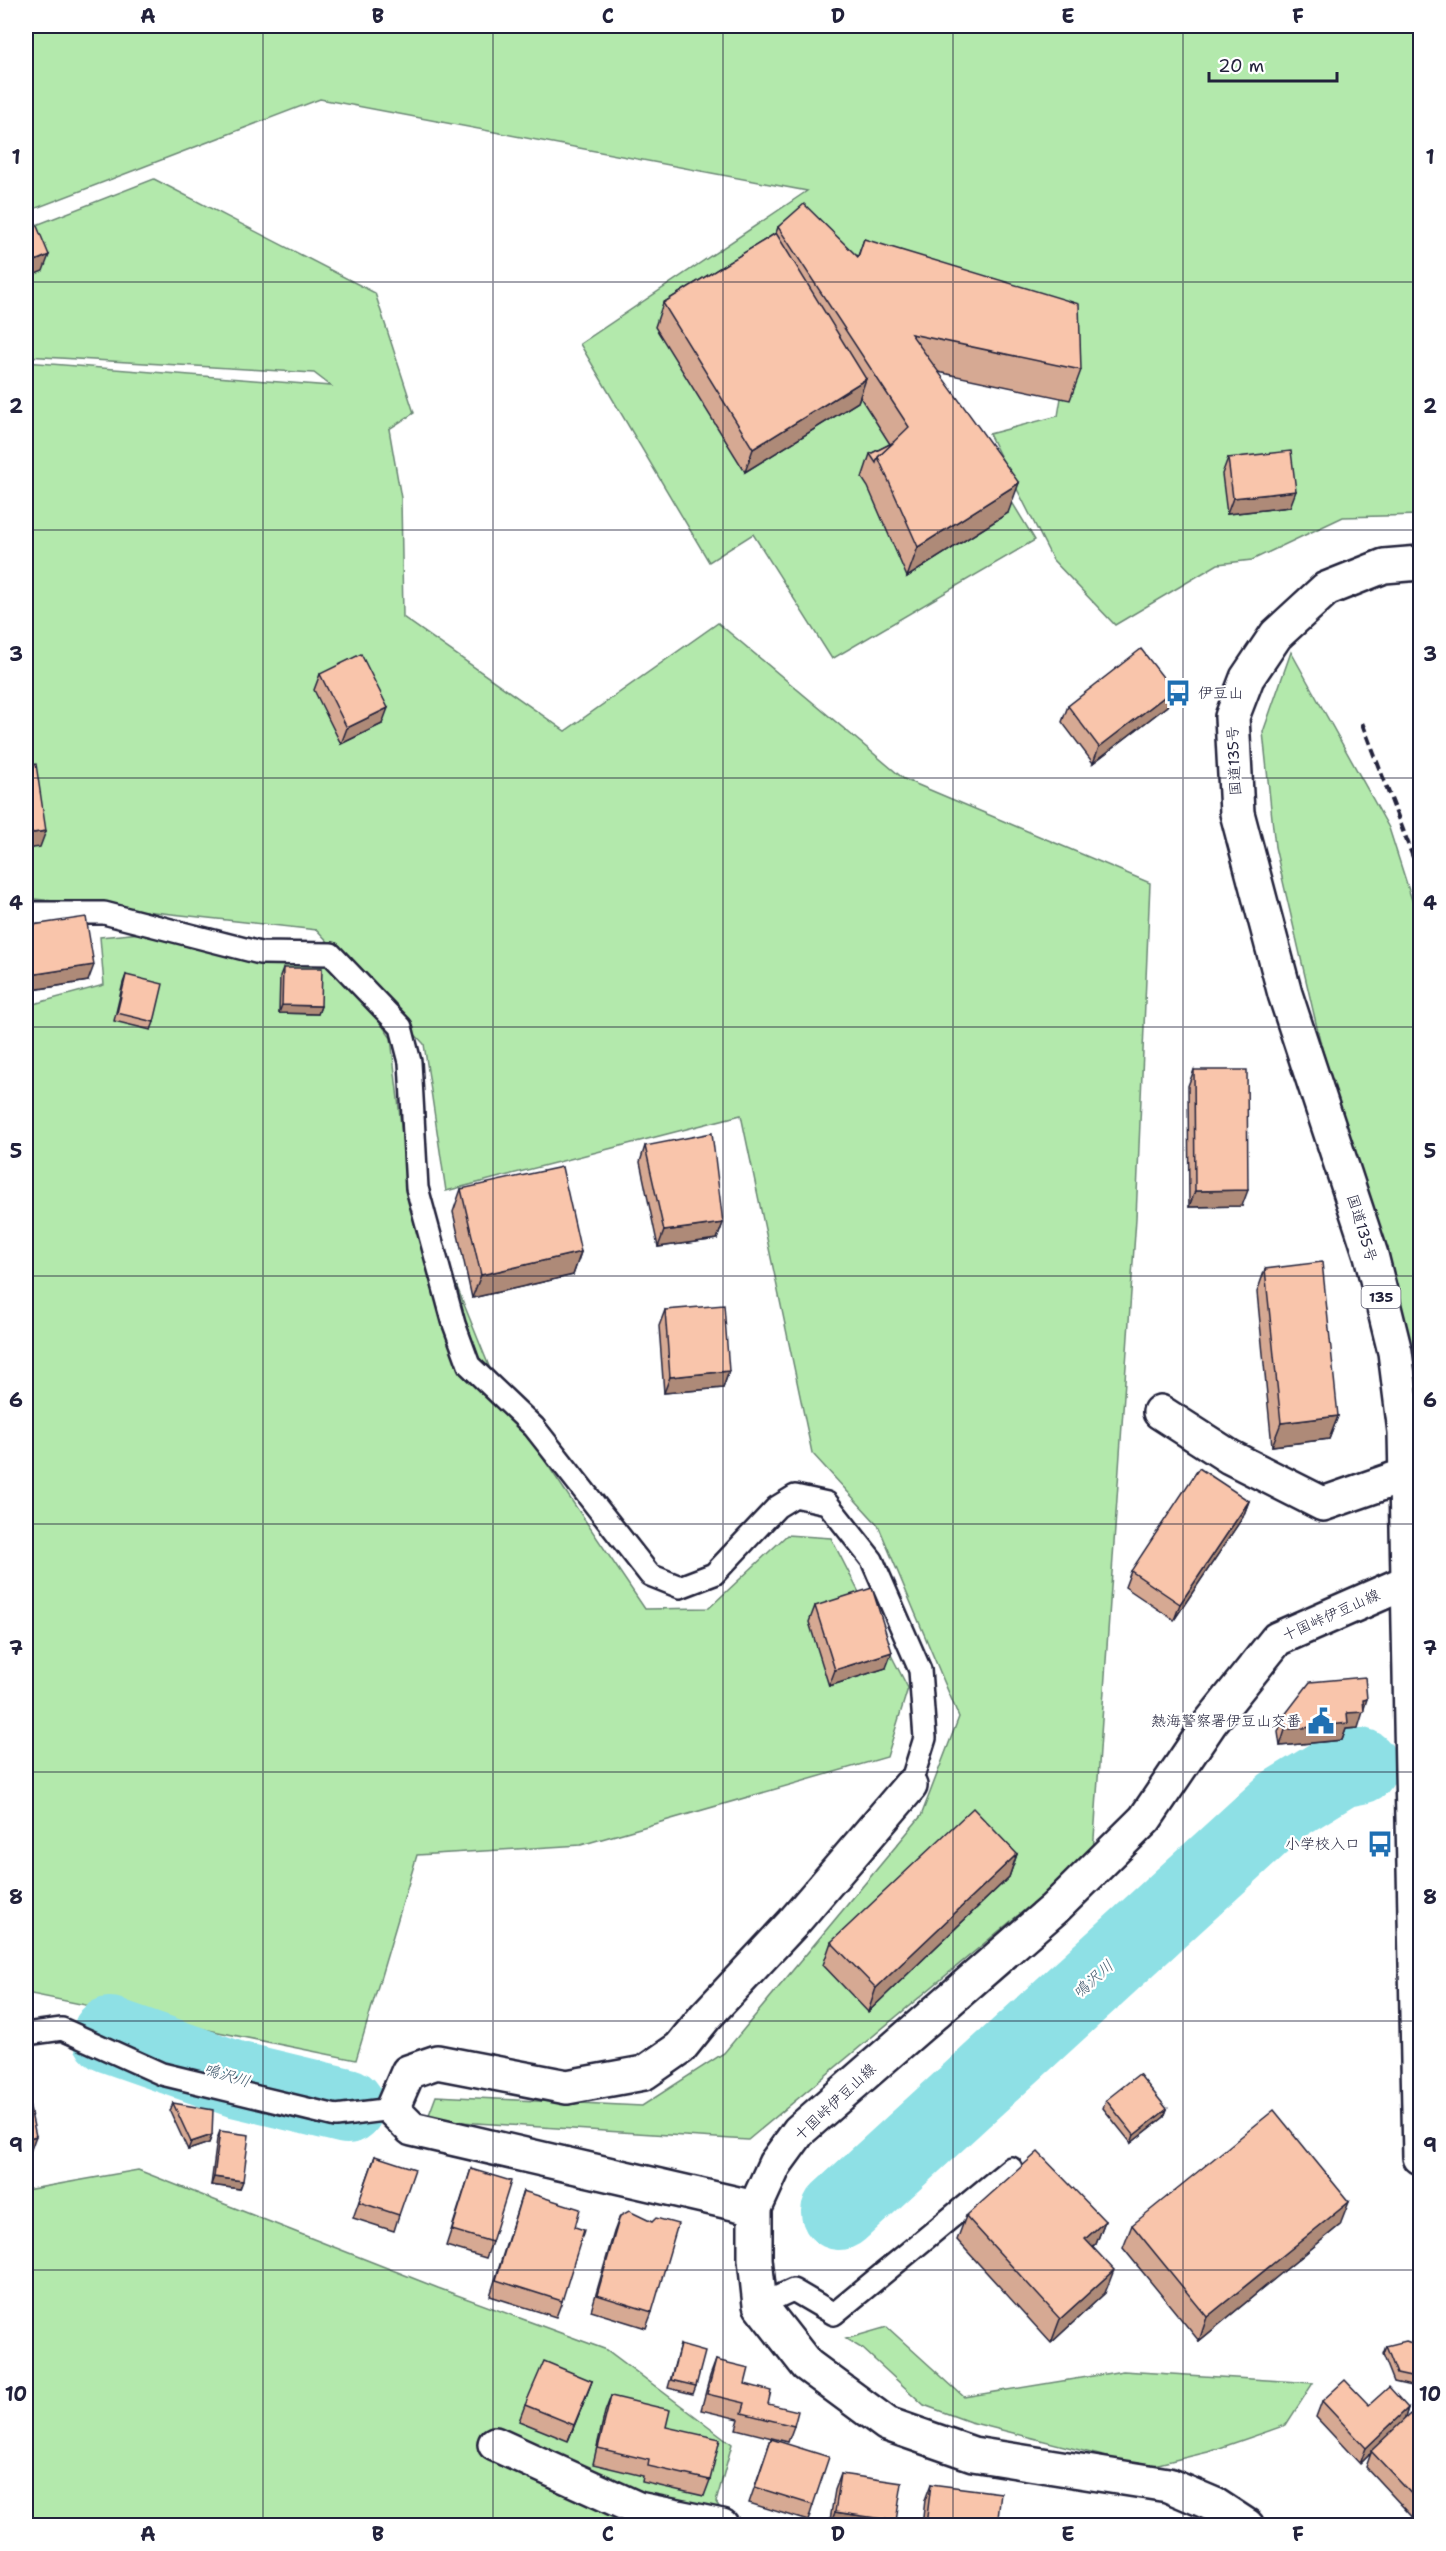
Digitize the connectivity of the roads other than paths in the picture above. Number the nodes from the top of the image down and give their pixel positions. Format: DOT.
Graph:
graph roads {
  1 [pos="1420,563"];
  2 [pos="26,913"];
  3 [pos="1160,1412"];
  4 [pos="1406,1475"];
  5 [pos="1407,1582"];
  6 [pos="910,1786"];
  7 [pos="26,2034"];
  8 [pos="392,2109"];
  9 [pos="1420,2157"];
  10 [pos="1011,2168"];
  11 [pos="755,2208"];
  12 [pos="760,2304"];
  13 [pos="495,2444"];
  14 [pos="722,2526"];
  15 [pos="1246,2526"];
  1 -- 4 [label="main road, 国道135号 / 135"];
  2 -- 6 [label="lane"];
  3 -- 4 [label="main road"];
  4 -- 5 [label="main road, 国道135号 / 135"];
  5 -- 9 [label="main road, 国道135号 / 135"];
  5 -- 11 [label="main road, 十国峠伊豆山線"];
  6 -- 8 [label="main road"];
  7 -- 8 [label="lane"];
  8 -- 11 [label="main road"];
  10 -- 12 [label="lane"];
  11 -- 12 [label="main road, 十国峠伊豆山線"];
  12 -- 15 [label="main road"];
  13 -- 14 [label="main road"];
}
